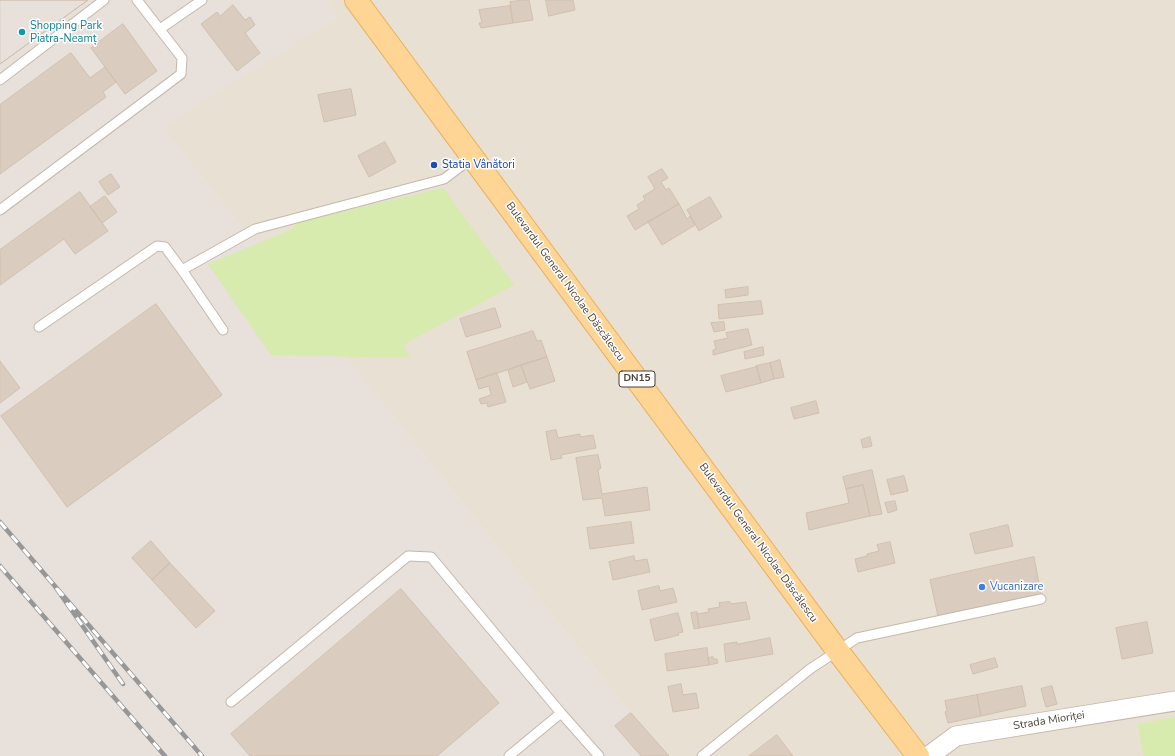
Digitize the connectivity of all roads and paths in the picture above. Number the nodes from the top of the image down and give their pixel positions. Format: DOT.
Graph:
graph roads {
  1 [pos="104,0"];
  2 [pos="137,0"];
  3 [pos="202,0"];
  4 [pos="356,0"];
  5 [pos="160,29"];
  6 [pos="0,80"];
  7 [pos="473,157"];
  8 [pos="0,210"];
  9 [pos="182,270"];
  10 [pos="39,327"];
  11 [pos="223,330"];
  12 [pos="1041,599"];
  13 [pos="837,650"];
  14 [pos="1175,701"];
  15 [pos="231,702"];
  16 [pos="561,712"];
  17 [pos="509,756"];
  18 [pos="599,756"];
  19 [pos="702,756"];
  20 [pos="918,756"];
  21 [pos="929,756"];
  1 -- 6 [label="lane"];
  2 -- 5 [label="lane"];
  3 -- 5 [label="lane"];
  4 -- 7 [label="main road, Bulevardul General Nicolae Dăscălescu / DN15"];
  5 -- 8 [label="lane"];
  7 -- 9 [label="lane"];
  7 -- 13 [label="main road, Bulevardul General Nicolae Dăscălescu / DN15"];
  9 -- 10 [label="lane"];
  9 -- 11 [label="lane"];
  12 -- 13 [label="lane"];
  13 -- 19 [label="lane"];
  13 -- 20 [label="main road, Bulevardul General Nicolae Dăscălescu / DN15"];
  14 -- 21 [label="street, Strada Mioriței"];
  15 -- 16 [label="lane"];
  16 -- 17 [label="lane"];
  16 -- 18 [label="lane"];
}
